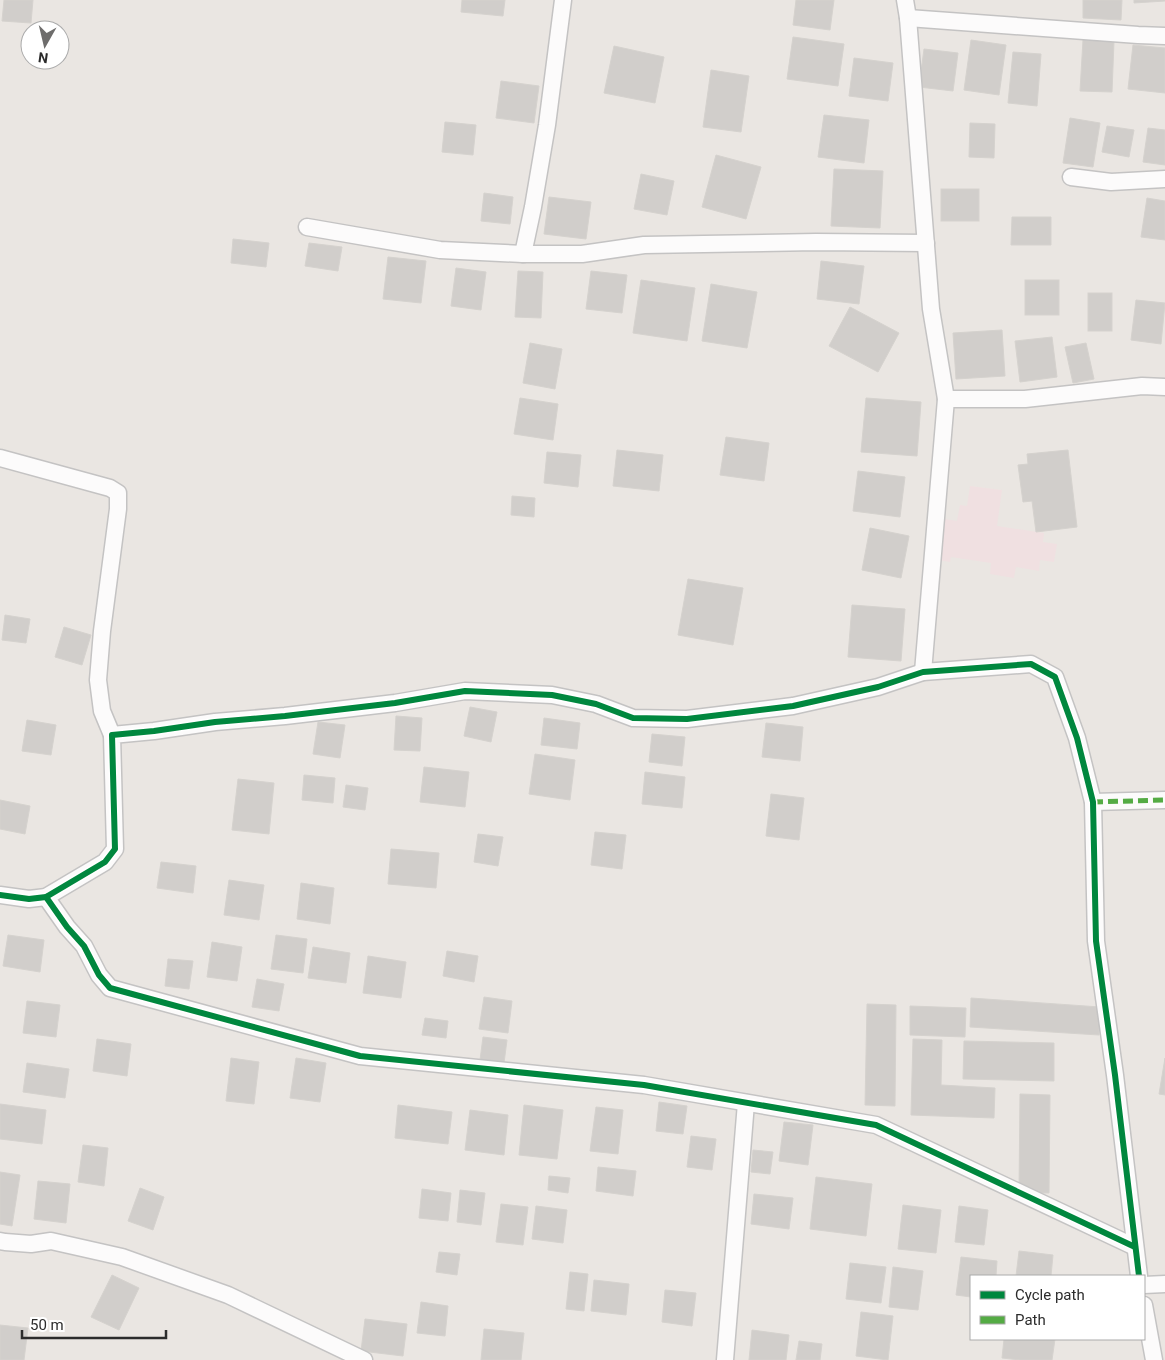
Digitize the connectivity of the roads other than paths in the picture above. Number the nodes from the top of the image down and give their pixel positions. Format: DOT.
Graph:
graph roads {
  1 [pos="564,0"];
  2 [pos="905,0"];
  3 [pos="908,18"];
  4 [pos="1165,36"];
  5 [pos="1072,177"];
  6 [pos="1165,179"];
  7 [pos="307,226"];
  8 [pos="926,243"];
  9 [pos="523,254"];
  10 [pos="1165,387"];
  11 [pos="946,399"];
  12 [pos="0,458"];
  13 [pos="923,672"];
  14 [pos="112,735"];
  15 [pos="1165,800"];
  16 [pos="1093,802"];
  17 [pos="0,895"];
  18 [pos="46,897"];
  19 [pos="746,1103"];
  20 [pos="0,1241"];
  21 [pos="1135,1248"];
  22 [pos="1139,1275"];
  23 [pos="1165,1284"];
  24 [pos="1145,1285"];
  25 [pos="1145,1310"];
  26 [pos="364,1360"];
  27 [pos="725,1360"];
  28 [pos="1154,1360"];
  1 -- 9 [label="street"];
  2 -- 3 [label="street"];
  3 -- 4 [label="street"];
  3 -- 8 [label="street"];
  5 -- 6 [label="street"];
  7 -- 9 [label="street"];
  8 -- 9 [label="street"];
  8 -- 11 [label="street"];
  10 -- 11 [label="street"];
  11 -- 13 [label="street"];
  12 -- 14 [label="street"];
  13 -- 14 [label="street"];
  13 -- 16 [label="street"];
  14 -- 18 [label="street"];
  15 -- 16 [label="street"];
  16 -- 21 [label="street"];
  17 -- 18 [label="street"];
  18 -- 19 [label="street"];
  19 -- 21 [label="street"];
  19 -- 27 [label="street"];
  20 -- 26 [label="street"];
  21 -- 22 [label="street"];
  23 -- 24 [label="street"];
  25 -- 28 [label="street"];
}
